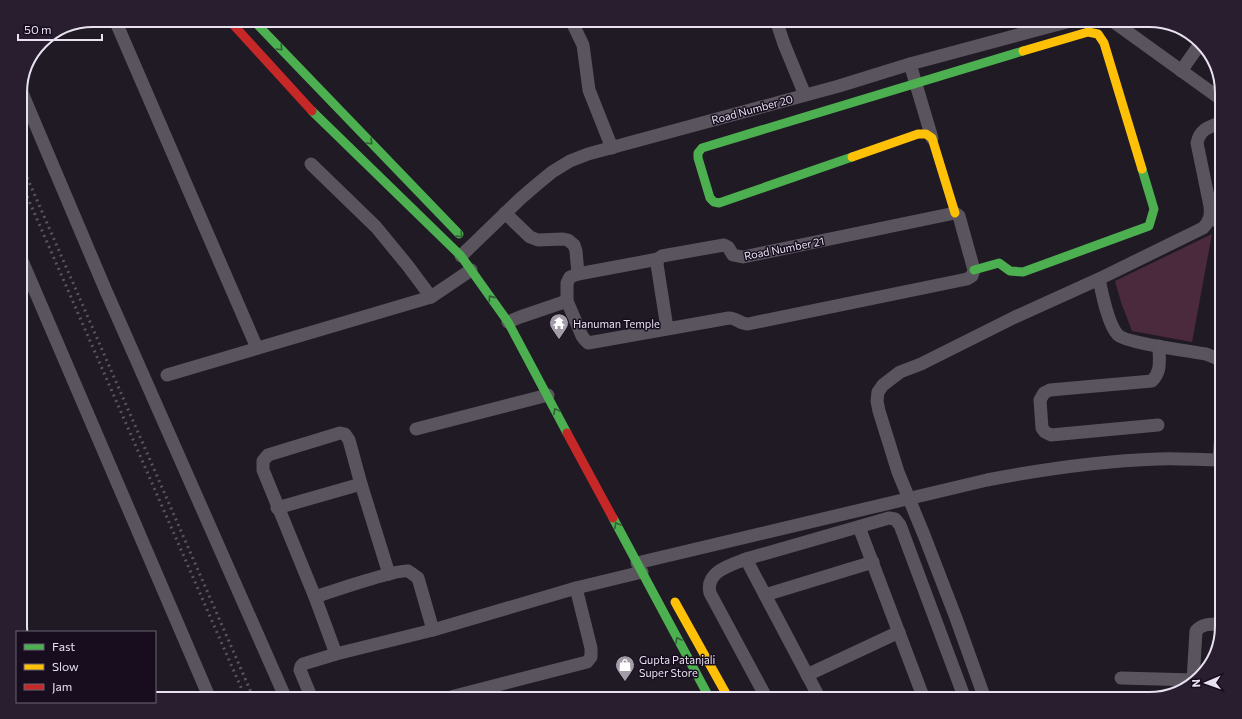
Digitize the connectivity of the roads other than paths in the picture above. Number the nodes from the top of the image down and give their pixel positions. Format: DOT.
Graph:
graph roads {
  1 [pos="118,27"];
  2 [pos="235,27"];
  3 [pos="260,27"];
  4 [pos="574,27"];
  5 [pos="777,27"];
  6 [pos="1048,27"];
  7 [pos="1121,27"];
  8 [pos="1197,49"];
  9 [pos="910,64"];
  10 [pos="1181,71"];
  11 [pos="916,84"];
  12 [pos="805,95"];
  13 [pos="1215,95"];
  14 [pos="27,105"];
  15 [pos="1215,125"];
  16 [pos="932,138"];
  17 [pos="612,148"];
  18 [pos="311,164"];
  19 [pos="505,214"];
  20 [pos="957,214"];
  21 [pos="1211,215"];
  22 [pos="1215,219"];
  23 [pos="473,250"];
  24 [pos="461,256"];
  25 [pos="658,259"];
  26 [pos="471,270"];
  27 [pos="974,270"];
  28 [pos="27,272"];
  29 [pos="578,274"];
  30 [pos="1099,279"];
  31 [pos="432,297"];
  32 [pos="567,301"];
  33 [pos="517,319"];
  34 [pos="667,328"];
  35 [pos="1160,346"];
  36 [pos="257,348"];
  37 [pos="1215,358"];
  38 [pos="167,375"];
  39 [pos="548,395"];
  40 [pos="1158,425"];
  41 [pos="416,429"];
  42 [pos="1215,464"];
  43 [pos="361,484"];
  44 [pos="909,499"];
  45 [pos="278,508"];
  46 [pos="859,527"];
  47 [pos="746,559"];
  48 [pos="873,562"];
  49 [pos="640,567"];
  50 [pos="389,574"];
  51 [pos="576,588"];
  52 [pos="670,593"];
  53 [pos="765,595"];
  54 [pos="315,597"];
  55 [pos="1215,625"];
  56 [pos="433,630"];
  57 [pos="898,632"];
  58 [pos="336,654"];
  59 [pos="1195,663"];
  60 [pos="807,675"];
  61 [pos="1121,678"];
  62 [pos="1186,680"];
  63 [pos="207,692"];
  64 [pos="283,692"];
  65 [pos="309,692"];
  66 [pos="470,692"];
  67 [pos="706,692"];
  68 [pos="725,692"];
  69 [pos="763,692"];
  70 [pos="816,692"];
  71 [pos="921,692"];
  72 [pos="962,692"];
  73 [pos="982,692"];
  1 -- 36 [label="street"];
  2 -- 24 [label="main road"];
  3 -- 23 [label="main road, one-way"];
  4 -- 17 [label="street"];
  5 -- 12 [label="street"];
  6 -- 9 [label="street, Road Number 20"];
  7 -- 10 [label="street"];
  8 -- 10 [label="street"];
  9 -- 11 [label="street"];
  9 -- 12 [label="street, Road Number 20"];
  10 -- 13 [label="street"];
  11 -- 16 [label="street"];
  11 -- 16 [label="main road"];
  11 -- 27 [label="main road"];
  12 -- 17 [label="street, Road Number 20"];
  14 -- 64 [label="street"];
  15 -- 21 [label="street"];
  16 -- 20 [label="main road"];
  17 -- 19 [label="street, Road Number 20"];
  18 -- 31 [label="street"];
  19 -- 23 [label="street, Road Number 20"];
  19 -- 29 [label="street"];
  20 -- 25 [label="street, Road Number 21"];
  20 -- 27 [label="street"];
  21 -- 22 [label="street"];
  21 -- 30 [label="street"];
  23 -- 24 [label="street, Road Number 20"];
  24 -- 26 [label="main road"];
  25 -- 29 [label="street, Road Number 21"];
  25 -- 34 [label="street"];
  26 -- 31 [label="street"];
  33 -- 26 [label="main road, one-way"];
  27 -- 34 [label="street"];
  28 -- 63 [label="street"];
  29 -- 32 [label="street"];
  30 -- 35 [label="street"];
  30 -- 44 [label="street"];
  31 -- 36 [label="street"];
  32 -- 33 [label="street"];
  32 -- 34 [label="street"];
  33 -- 39 [label="main road"];
  35 -- 37 [label="street"];
  35 -- 40 [label="street"];
  36 -- 38 [label="street"];
  39 -- 41 [label="street"];
  49 -- 39 [label="main road, one-way"];
  42 -- 44 [label="street"];
  43 -- 45 [label="street"];
  43 -- 45 [label="street"];
  43 -- 50 [label="street"];
  44 -- 49 [label="street"];
  44 -- 73 [label="street"];
  45 -- 54 [label="street"];
  46 -- 47 [label="street"];
  46 -- 48 [label="street"];
  46 -- 72 [label="street"];
  47 -- 53 [label="street"];
  47 -- 69 [label="street"];
  48 -- 53 [label="street"];
  48 -- 57 [label="street"];
  49 -- 51 [label="street"];
  67 -- 49 [label="main road, one-way"];
  50 -- 54 [label="street"];
  50 -- 56 [label="street"];
  51 -- 56 [label="street"];
  51 -- 66 [label="street"];
  52 -- 68 [label="main road"];
  53 -- 60 [label="street"];
  54 -- 58 [label="street"];
  55 -- 59 [label="street"];
  56 -- 58 [label="street"];
  57 -- 60 [label="street"];
  57 -- 71 [label="street"];
  58 -- 65 [label="street"];
  60 -- 70 [label="street"];
  61 -- 62 [label="street"];
}
